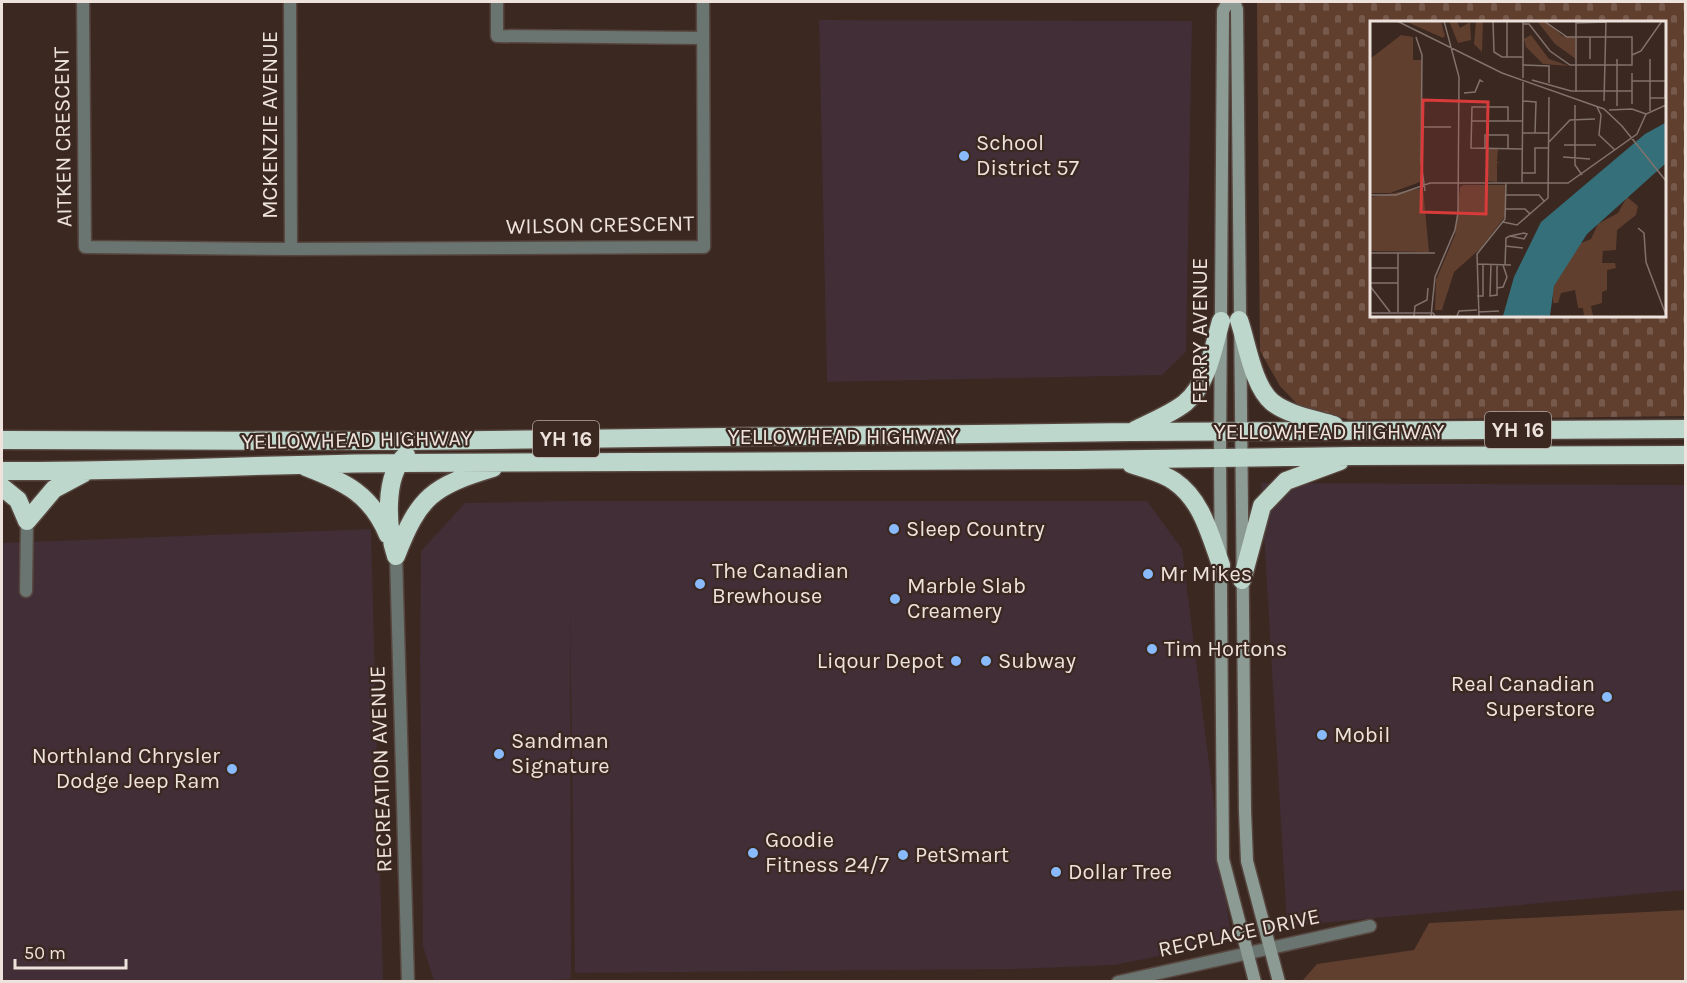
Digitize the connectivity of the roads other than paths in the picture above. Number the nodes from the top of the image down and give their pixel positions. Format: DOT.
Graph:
graph roads {
  1 [pos="83,2"];
  2 [pos="290,2"];
  3 [pos="497,2"];
  4 [pos="703,2"];
  5 [pos="1228,2"];
  6 [pos="1233,2"];
  7 [pos="702,38"];
  8 [pos="291,249"];
  9 [pos="1230,320"];
  10 [pos="1686,429"];
  11 [pos="1220,431"];
  12 [pos="1241,431"];
  13 [pos="1350,431"];
  14 [pos="1131,432"];
  15 [pos="2,440"];
  16 [pos="475,440"];
  17 [pos="1686,455"];
  18 [pos="1353,456"];
  19 [pos="1220,457"];
  20 [pos="1241,457"];
  21 [pos="1114,459"];
  22 [pos="510,462"];
  23 [pos="398,463"];
  24 [pos="296,464"];
  25 [pos="2,471"];
  26 [pos="87,471"];
  27 [pos="2,487"];
  28 [pos="27,521"];
  29 [pos="393,547"];
  30 [pos="1221,565"];
  31 [pos="1242,580"];
  32 [pos="26,591"];
  33 [pos="1370,926"];
  34 [pos="1270,947"];
  35 [pos="1248,952"];
  36 [pos="408,981"];
  37 [pos="1118,981"];
  38 [pos="1256,981"];
  39 [pos="1279,981"];
  1 -- 8 [label="street, AITKEN CRESCENT"];
  2 -- 8 [label="street, MCKENZIE AVENUE"];
  3 -- 7 [label="street"];
  4 -- 7 [label="street, WILSON CRESCENT"];
  5 -- 9 [label="main road, FERRY AVENUE"];
  6 -- 9 [label="main road, FERRY AVENUE"];
  7 -- 8 [label="street, WILSON CRESCENT"];
  9 -- 11 [label="main road, FERRY AVENUE"];
  9 -- 12 [label="main road, FERRY AVENUE"];
  9 -- 13 [label="highway"];
  9 -- 14 [label="highway"];
  10 -- 13 [label="highway, YELLOWHEAD HIGHWAY / YH 16"];
  11 -- 12 [label="highway, YELLOWHEAD HIGHWAY / YH 16"];
  11 -- 14 [label="highway, YELLOWHEAD HIGHWAY / YH 16"];
  11 -- 19 [label="main road, FERRY AVENUE"];
  12 -- 13 [label="highway, YELLOWHEAD HIGHWAY / YH 16"];
  12 -- 20 [label="main road, FERRY AVENUE"];
  14 -- 16 [label="highway, YELLOWHEAD HIGHWAY / YH 16"];
  15 -- 16 [label="highway, YELLOWHEAD HIGHWAY / YH 16"];
  16 -- 23 [label="highway"];
  17 -- 18 [label="highway, YELLOWHEAD HIGHWAY / YH 16"];
  18 -- 20 [label="highway, YELLOWHEAD HIGHWAY / YH 16"];
  18 -- 31 [label="highway"];
  19 -- 20 [label="highway, YELLOWHEAD HIGHWAY / YH 16"];
  19 -- 21 [label="highway, YELLOWHEAD HIGHWAY / YH 16"];
  19 -- 30 [label="main road, FERRY AVENUE"];
  20 -- 31 [label="main road, FERRY AVENUE"];
  21 -- 22 [label="highway, YELLOWHEAD HIGHWAY / YH 16"];
  21 -- 30 [label="highway"];
  22 -- 23 [label="highway, YELLOWHEAD HIGHWAY / YH 16"];
  22 -- 29 [label="highway"];
  23 -- 24 [label="highway, YELLOWHEAD HIGHWAY / YH 16"];
  23 -- 29 [label="highway"];
  24 -- 26 [label="highway, YELLOWHEAD HIGHWAY / YH 16"];
  24 -- 29 [label="highway"];
  25 -- 26 [label="highway, YELLOWHEAD HIGHWAY / YH 16"];
  26 -- 28 [label="highway"];
  27 -- 28 [label="highway"];
  28 -- 32 [label="street"];
  29 -- 36 [label="street, RECREATION AVENUE"];
  30 -- 35 [label="main road, FERRY AVENUE"];
  31 -- 34 [label="main road, FERRY AVENUE"];
  33 -- 34 [label="street, RECPLACE DRIVE"];
  34 -- 35 [label="street, RECPLACE DRIVE"];
  34 -- 39 [label="main road, FERRY AVENUE"];
  35 -- 37 [label="street, RECPLACE DRIVE"];
  35 -- 38 [label="main road, FERRY AVENUE"];
}
